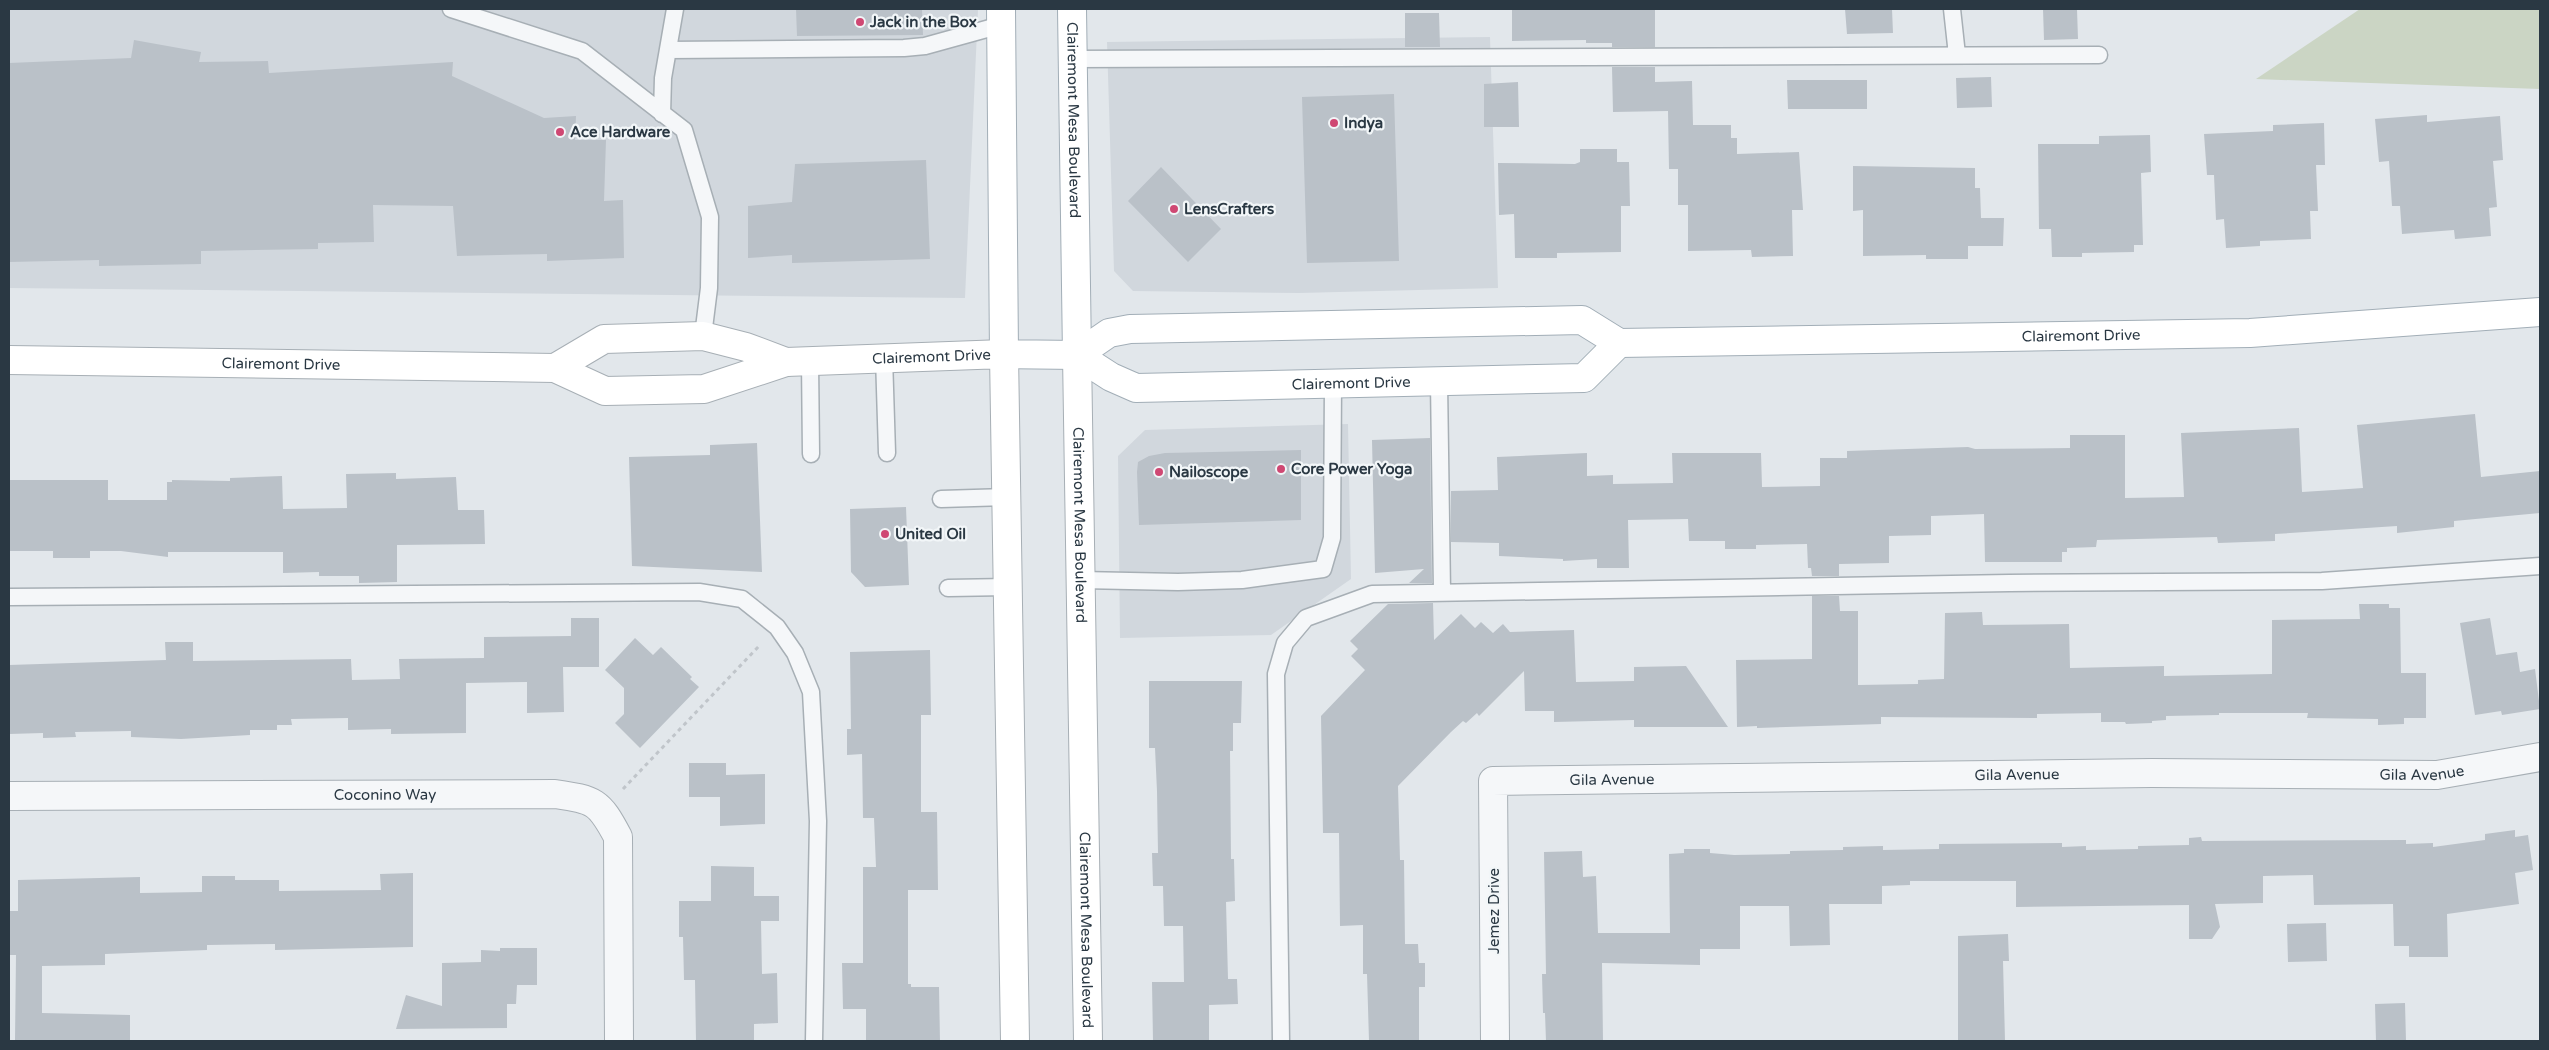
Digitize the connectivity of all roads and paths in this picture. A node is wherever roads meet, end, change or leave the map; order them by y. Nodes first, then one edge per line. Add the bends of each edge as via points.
1 (452, 9) edge
2 (675, 9) edge
3 (1072, 9) edge
4 (1952, 9) edge
5 (1001, 17) edge
6 (668, 50) junction
7 (1957, 55) junction
8 (2099, 55) dead end
9 (1074, 58) junction
10 (662, 114) junction
11 (2540, 312) edge
12 (703, 336) junction
13 (1619, 343) junction
14 (1004, 354) junction
15 (1077, 355) junction
16 (884, 356) junction
17 (9, 360) edge
18 (798, 361) junction
19 (555, 368) junction
20 (1439, 382) junction
21 (1333, 384) junction
22 (887, 453) dead end
23 (812, 454) dead end
24 (1007, 497) junction
25 (941, 499) dead end
26 (2540, 566) edge
27 (1081, 580) junction
28 (1008, 587) junction
29 (948, 588) dead end
30 (1442, 592) junction
31 (9, 598) edge
32 (777, 627) junction
33 (2540, 757) edge
34 (1492, 781) joint
35 (9, 796) edge
36 (604, 810) junction
37 (619, 1041) edge
38 (814, 1041) edge
39 (1014, 1041) edge
40 (1088, 1041) edge
41 (1280, 1041) edge
42 (1494, 1041) edge

1 - 10 lane via 582,52
2 - 6 lane
3 - 9 main road, Clairemont Mesa Boulevard
4 - 7 lane
5 - 6 lane via 926,46
5 - 14 main road
6 - 10 lane
7 - 8 lane
7 - 9 lane
9 - 15 main road, Clairemont Mesa Boulevard
10 - 12 lane via 684,130 710,217 709,288
11 - 13 main road, Clairemont Drive via 2250,333
12 - 18 main road, Clairemont Drive
12 - 19 main road, Clairemont Drive via 604,339
13 - 15 main road via 1582,320 1130,329 1109,333
13 - 20 main road, Clairemont Drive via 1584,378
14 - 15 main road, Clairemont Drive
14 - 16 main road, Clairemont Drive
14 - 24 main road
15 - 21 main road, Clairemont Drive via 1110,377 1136,388
15 - 27 main road, Clairemont Mesa Boulevard
16 - 18 main road, Clairemont Drive
16 - 22 lane
17 - 19 main road, Clairemont Drive
18 - 19 main road, Clairemont Drive via 704,389 605,391
18 - 23 lane
20 - 21 main road, Clairemont Drive
20 - 30 lane
21 - 27 lane via 1332,538 1323,570 1242,580
24 - 25 lane
24 - 28 main road
26 - 30 lane via 2322,581
27 - 40 main road, Clairemont Mesa Boulevard
28 - 29 lane
28 - 39 main road
30 - 41 lane via 1372,594 1306,618 1285,643 1276,674
31 - 32 lane via 699,592 742,599
32 - 36 path
32 - 38 lane via 795,653 811,692 818,821
33 - 34 street, Gila Avenue via 2437,775 2152,773
34 - 42 street, Jemez Drive
35 - 36 street, Coconino Way via 555,794 582,798
36 - 37 street via 618,837

